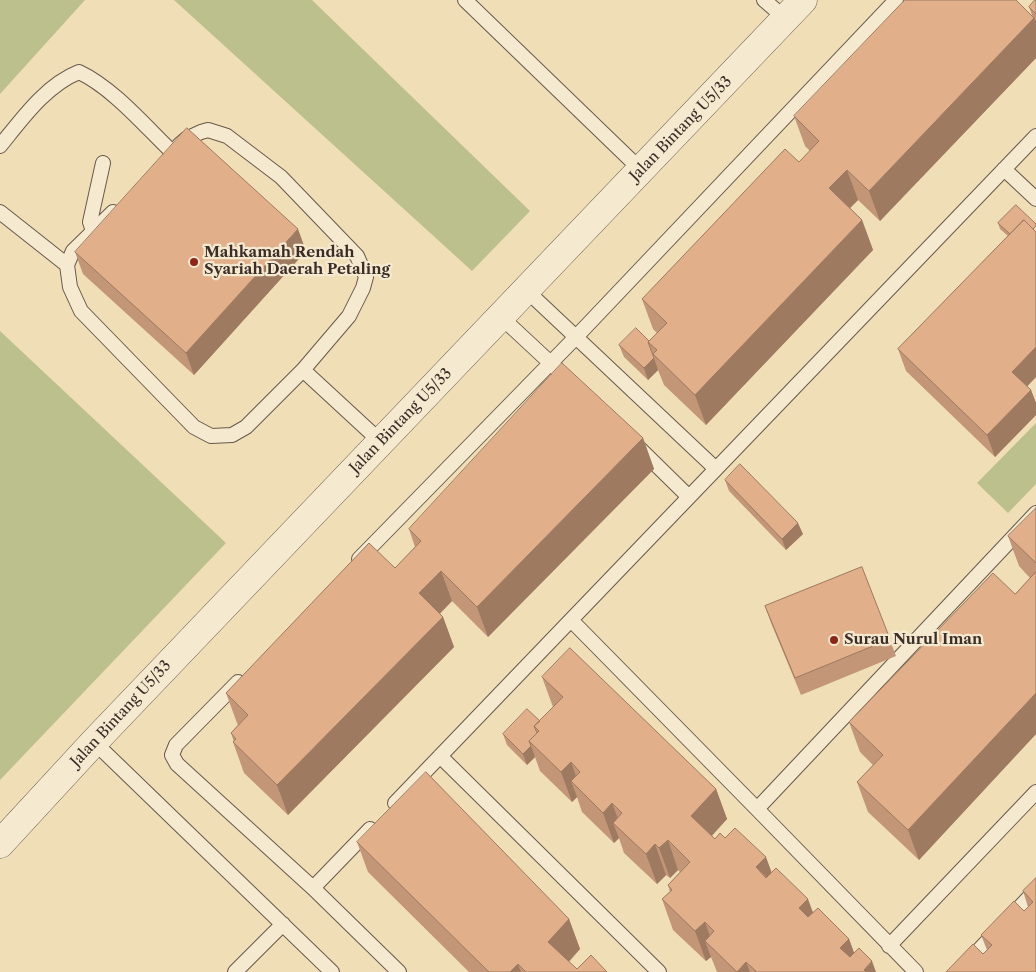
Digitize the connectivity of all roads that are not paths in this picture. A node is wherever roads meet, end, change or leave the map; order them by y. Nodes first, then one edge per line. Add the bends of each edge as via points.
1 (465, 0) edge
2 (764, 0) edge
3 (896, 0) edge
4 (794, 9) edge
5 (1036, 136) edge
6 (0, 146) edge
7 (103, 163) dead end
8 (641, 170) junction
9 (1004, 170) junction
10 (1036, 199) edge
11 (119, 205) edge
12 (0, 212) edge
13 (93, 231) junction
14 (67, 266) junction
15 (526, 290) junction
16 (501, 317) junction
17 (576, 338) junction
18 (551, 363) junction
19 (303, 370) junction
20 (565, 377) edge
21 (627, 437) edge
22 (381, 442) junction
23 (716, 469) junction
24 (689, 497) junction
25 (1036, 513) edge
26 (350, 568) edge
27 (571, 620) junction
28 (245, 674) edge
29 (94, 742) junction
30 (440, 756) junction
31 (1036, 792) edge
32 (758, 809) junction
33 (0, 844) edge
34 (313, 888) junction
35 (1036, 890) edge
36 (282, 924) junction
37 (889, 946) junction
38 (235, 972) edge
39 (332, 972) edge
40 (399, 972) edge
41 (659, 972) edge
42 (916, 972) edge
43 (958, 972) edge

1 - 8 lane
2 - 4 lane
3 - 17 lane
4 - 8 street, Jalan Bintang U5/33
5 - 9 lane
6 - 19 lane via 53,88 79,72 93,78 131,112 169,156 186,139 200,132 208,130 227,136 281,178 357,256 366,277 349,316
7 - 13 lane via 90,222
8 - 15 street, Jalan Bintang U5/33
9 - 10 lane
9 - 23 lane
11 - 13 lane
12 - 14 lane
13 - 14 lane via 73,251
14 - 19 lane via 70,287 81,311 194,427 211,436 232,435 246,426
15 - 16 street, Jalan Bintang U5/33
15 - 17 lane
16 - 18 lane
16 - 22 street, Jalan Bintang U5/33
17 - 18 lane
17 - 23 lane
18 - 20 lane
18 - 26 lane
19 - 22 lane
21 - 24 lane
22 - 29 street, Jalan Bintang U5/33
23 - 24 lane
24 - 27 lane
25 - 32 lane
27 - 30 lane
27 - 32 lane
28 - 34 lane via 176,745 172,755 177,764
29 - 33 street, Jalan Bintang U5/33
29 - 36 lane
30 - 34 lane
30 - 41 lane
31 - 37 lane
32 - 37 lane
34 - 40 lane
35 - 43 lane
36 - 38 lane
36 - 39 lane
37 - 42 lane

